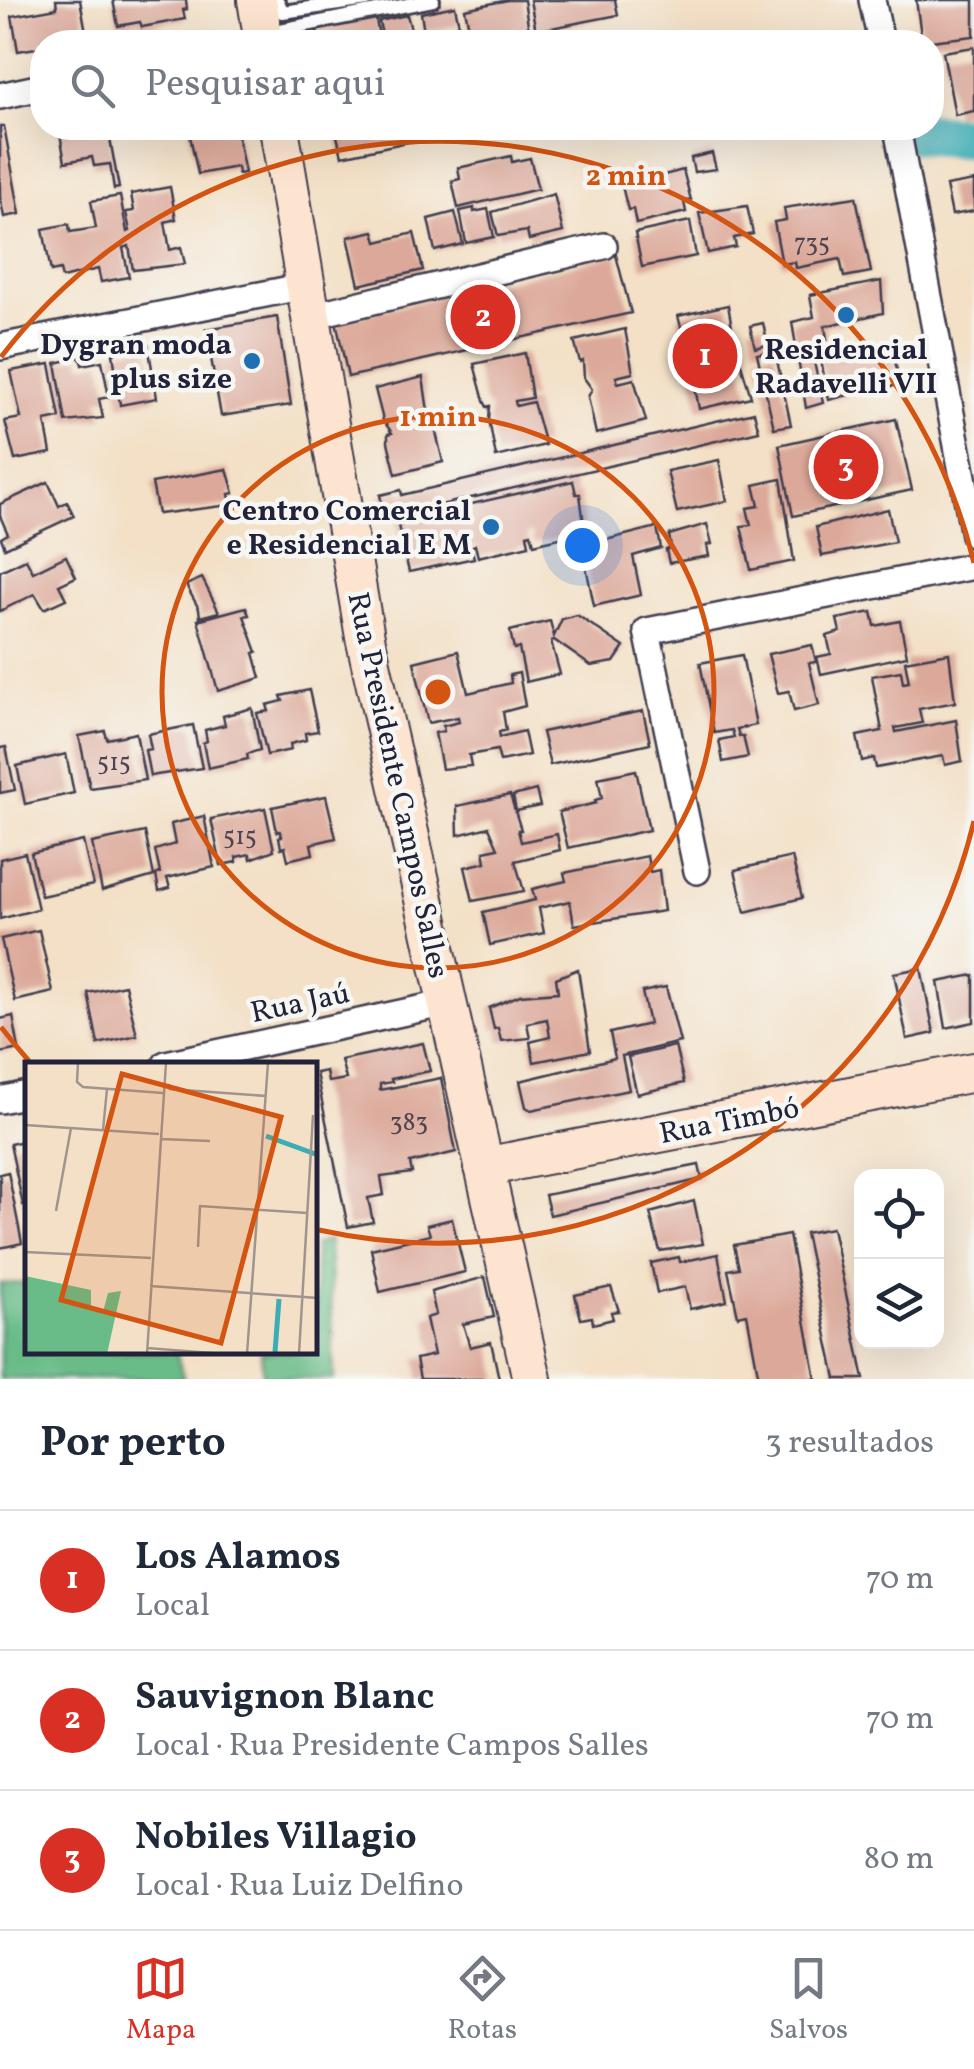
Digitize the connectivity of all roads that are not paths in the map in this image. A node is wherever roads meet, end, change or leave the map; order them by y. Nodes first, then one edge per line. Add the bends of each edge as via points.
1 (367, 0) edge
2 (433, 0) edge
3 (872, 0) edge
4 (265, 19) edge
5 (878, 30) edge
6 (30, 90) edge
7 (0, 96) edge
8 (280, 140) edge
9 (899, 140) edge
10 (604, 246) dead end
11 (308, 301) junction
12 (0, 346) edge
13 (974, 535) edge
14 (974, 566) edge
15 (697, 871) dead end
16 (447, 1003) junction
17 (175, 1062) edge
18 (974, 1072) edge
19 (25, 1095) edge
20 (0, 1100) edge
21 (484, 1167) junction
22 (532, 1379) edge

1 - 4 lane
2 - 4 lane
3 - 5 street
6 - 7 street
8 - 11 main road, Rua Presidente Campos Salles
9 - 13 street
10 - 11 street
11 - 12 street
11 - 16 main road, Rua Presidente Campos Salles via 365,638
14 - 15 street via 646,631
16 - 17 street, Rua Jaú
16 - 21 main road, Rua Presidente Campos Salles
18 - 21 main road, Rua Timbó
19 - 20 street
21 - 22 main road, Rua Presidente Campos Salles

